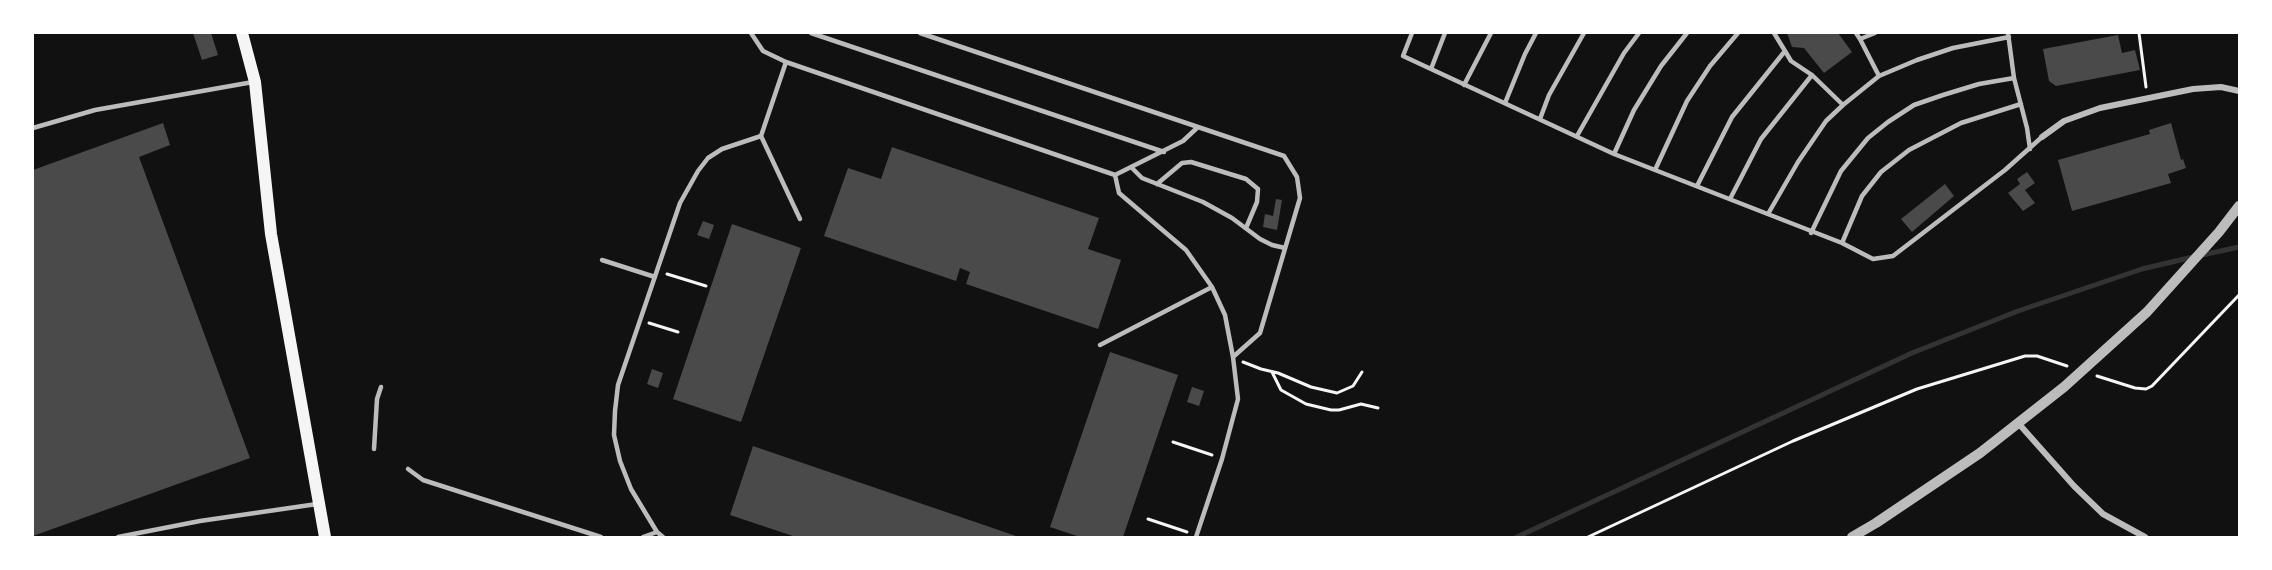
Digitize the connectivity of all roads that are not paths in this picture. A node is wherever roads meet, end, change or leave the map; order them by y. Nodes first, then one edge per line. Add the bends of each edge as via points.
1 (242, 33) edge
2 (751, 33) edge
3 (811, 33) edge
4 (920, 33) edge
5 (1412, 33) edge
6 (1445, 33) edge
7 (1491, 33) edge
8 (1536, 33) edge
9 (1584, 33) edge
10 (1639, 33) edge
11 (1687, 33) edge
12 (1738, 33) edge
13 (1774, 33) edge
14 (1856, 33) edge
15 (1875, 33) edge
16 (2008, 35) edge
17 (1860, 39) junction
18 (1785, 51) junction
19 (786, 62) junction
20 (1431, 69) junction
21 (1812, 75) junction
22 (1879, 76) junction
23 (2014, 78) junction
24 (255, 82) junction
25 (1464, 85) junction
26 (2239, 91) edge
27 (1505, 104) junction
28 (2021, 104) junction
29 (1843, 105) junction
30 (1540, 119) junction
31 (1198, 127) junction
32 (33, 128) edge
33 (761, 136) junction
34 (1577, 136) junction
35 (2042, 137) joint
36 (2030, 149) junction
37 (1164, 152) junction
38 (1614, 154) junction
39 (1131, 167) junction
40 (1655, 170) junction
41 (1115, 175) junction
42 (1157, 184) junction
43 (1697, 186) junction
44 (1730, 199) junction
45 (2239, 206) edge
46 (1768, 214) junction
47 (800, 219) dead end
48 (1246, 228) junction
49 (1811, 232) junction
50 (1842, 243) junction
51 (1285, 248) junction
52 (602, 260) dead end
53 (654, 277) junction
54 (1212, 287) junction
55 (1100, 345) dead end
56 (1233, 357) junction
57 (381, 387) dead end
58 (2019, 424) junction
59 (374, 449) dead end
60 (408, 469) dead end
61 (319, 504) junction
62 (657, 532) junction
63 (1196, 536) edge
64 (118, 537) edge
65 (325, 537) edge
66 (601, 537) edge
67 (643, 537) edge
68 (663, 537) edge
69 (1852, 537) edge
70 (2145, 537) edge

1 - 24 main road
2 - 19 lane via 763,51
3 - 37 lane
4 - 31 lane
5 - 20 lane via 1403,56
6 - 20 lane
7 - 25 lane
8 - 27 lane
9 - 30 lane
10 - 34 lane
11 - 38 lane via 1661,66
12 - 40 lane via 1710,66 1688,101
13 - 18 lane
14 - 17 lane
15 - 17 lane
16 - 22 lane via 1953,48
16 - 23 lane
17 - 22 lane
18 - 21 lane via 1791,61
18 - 43 lane via 1732,117
19 - 33 lane
19 - 41 lane
20 - 25 lane
21 - 29 lane
21 - 44 lane via 1761,139
22 - 29 lane
23 - 28 lane
23 - 49 lane via 1979,84 1914,105 1888,122 1868,138 1841,171
24 - 32 lane via 95,110
24 - 61 main road via 271,234
25 - 27 lane
26 - 35 street via 2221,87 2193,89 2146,98 2083,113 2053,127
27 - 30 lane
28 - 36 lane
28 - 50 lane via 1961,123 1908,150 1881,172 1862,196
29 - 46 lane via 1826,121
30 - 34 lane
31 - 37 lane
31 - 51 lane via 1284,156 1297,177 1300,198
33 - 47 lane
33 - 53 lane via 722,149 698,171 680,203
34 - 38 lane
35 - 36 lane
36 - 50 lane via 1893,256 1873,259
37 - 39 lane
38 - 40 lane
39 - 41 lane
39 - 42 lane via 1142,178
40 - 43 lane
41 - 54 lane via 1119,193 1186,250
42 - 48 lane via 1203,202
42 - 48 lane via 1182,163 1191,162 1246,178 1258,189
43 - 44 lane
44 - 46 lane
45 - 58 street via 2128,332
46 - 49 lane
48 - 51 lane via 1272,245
49 - 50 lane
51 - 56 lane via 1260,333
52 - 53 lane
53 - 62 lane via 618,385 614,435 631,489
54 - 55 lane
54 - 56 lane via 1225,315
56 - 63 lane via 1238,399
57 - 59 lane
58 - 69 street
58 - 70 street via 2103,514
60 - 66 lane via 423,480
61 - 64 lane
61 - 65 main road
62 - 67 lane
62 - 68 lane

